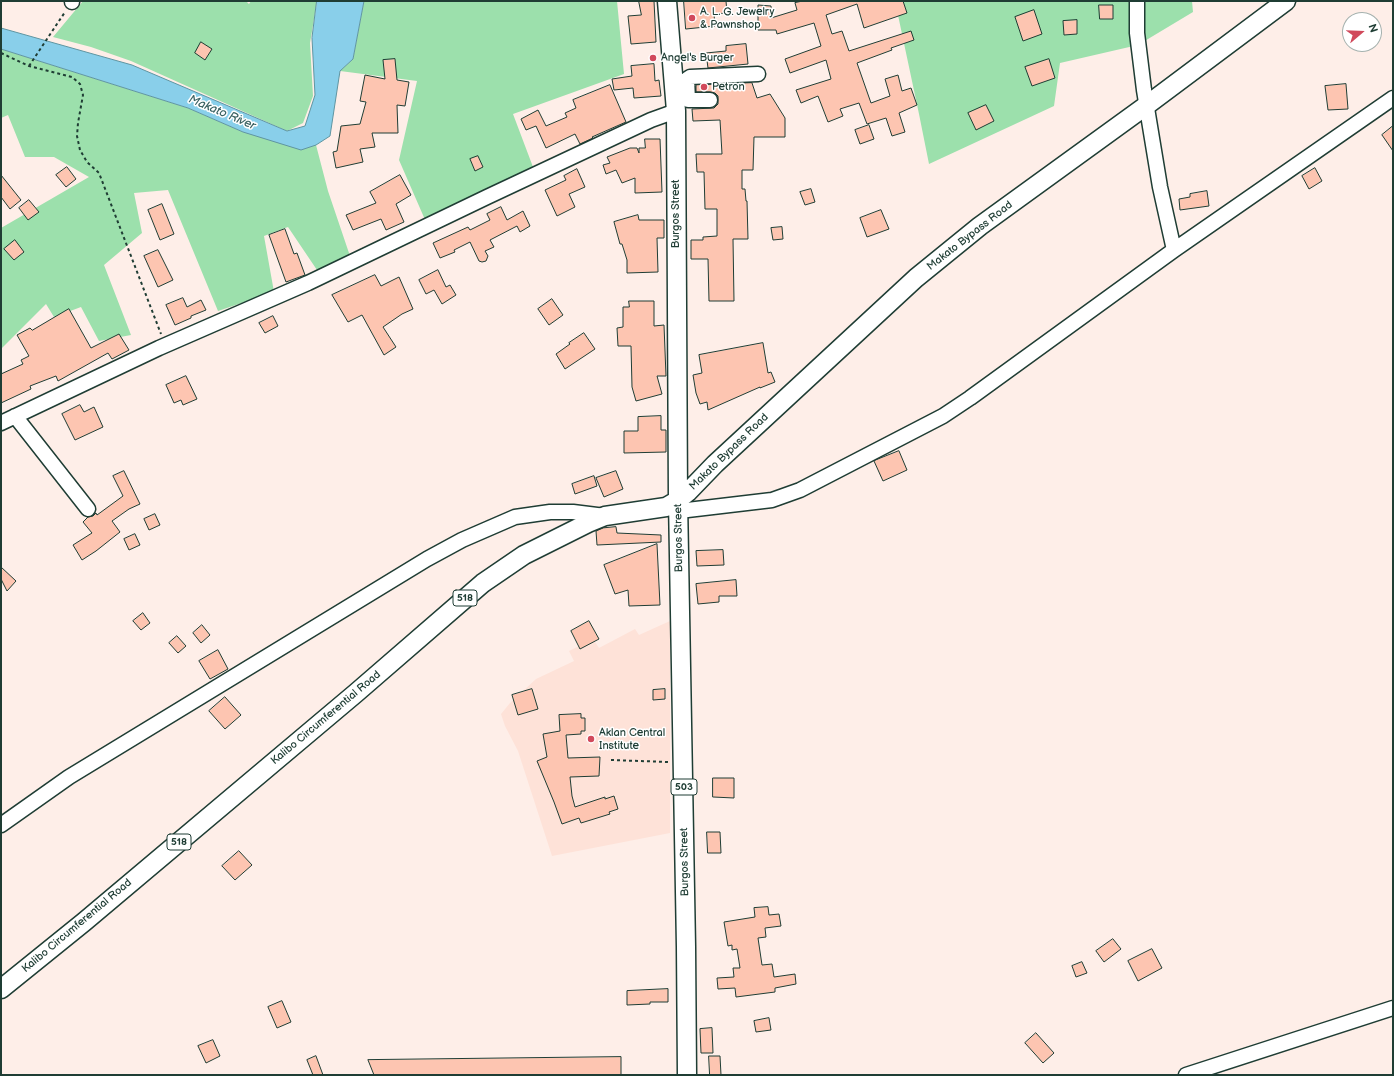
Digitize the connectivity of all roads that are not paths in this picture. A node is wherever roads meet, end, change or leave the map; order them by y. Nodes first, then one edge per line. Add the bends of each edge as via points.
1 (667, 1) edge
2 (1137, 1) edge
3 (1286, 1) edge
4 (758, 74) dead end
5 (681, 92) junction
6 (1393, 98) edge
7 (710, 100) dead end
8 (1147, 105) junction
9 (676, 111) junction
10 (1174, 250) junction
11 (15, 416) junction
12 (1, 423) edge
13 (678, 506) junction
14 (88, 509) dead end
15 (605, 516) junction
16 (1, 825) edge
17 (1, 989) edge
18 (1393, 1008) edge
19 (687, 1075) edge
20 (1186, 1075) edge

1 - 5 main road, Burgos Street / 503
2 - 8 street via 1137,33
3 - 8 main road, Makato Bypass Road
4 - 5 street via 690,77
5 - 7 street via 689,101
5 - 9 main road, Burgos Street / 503
6 - 10 street
8 - 10 street via 1160,187
8 - 13 main road, Makato Bypass Road via 980,226 916,278 720,459
9 - 11 street via 650,120 308,283 159,348
9 - 13 main road, Burgos Street / 503
10 - 13 street via 943,416 800,490 772,500
11 - 12 street
11 - 14 street
13 - 15 main road, Kalibo Circumferential Road / 518
13 - 19 main road, Burgos Street / 503
15 - 16 street via 550,512 515,517 462,540 69,777
15 - 17 main road, Kalibo Circumferential Road / 518 via 524,555 483,583 356,693
18 - 20 street

